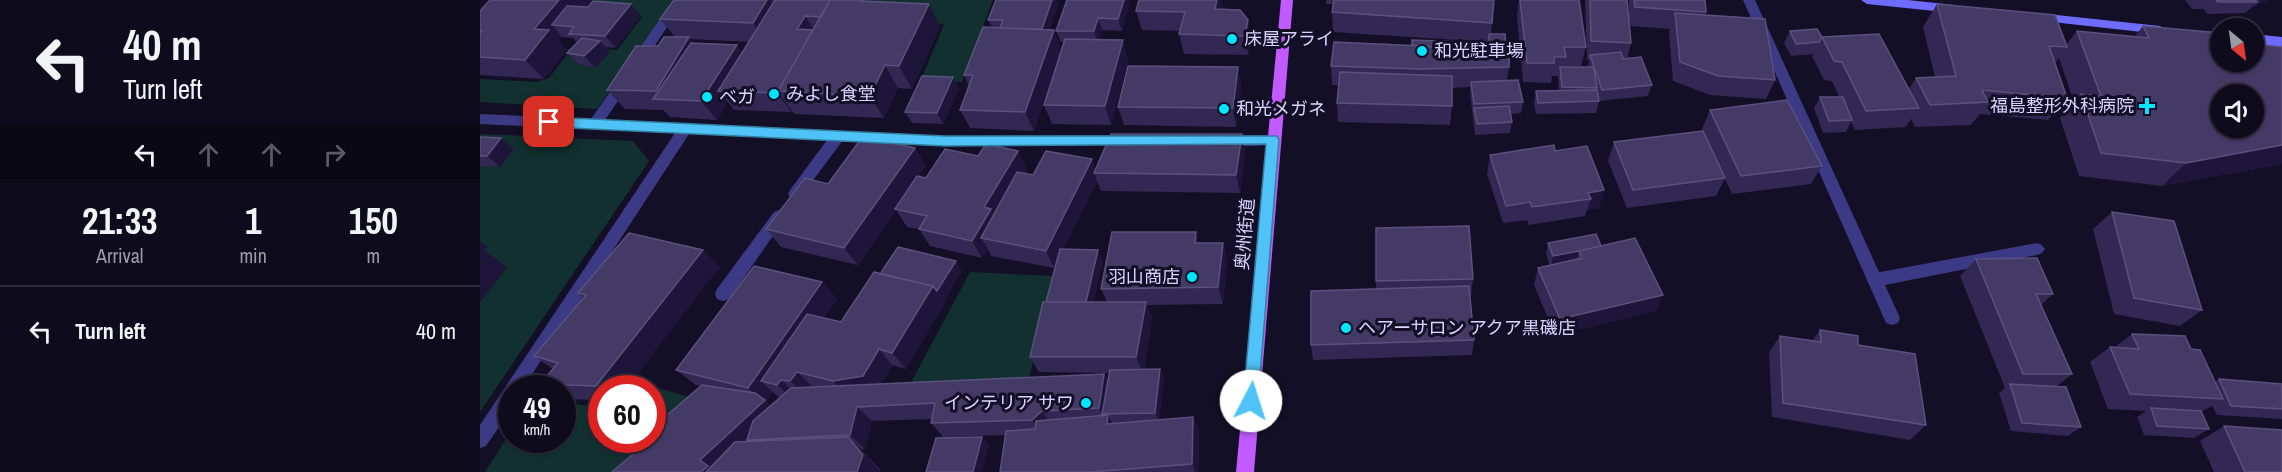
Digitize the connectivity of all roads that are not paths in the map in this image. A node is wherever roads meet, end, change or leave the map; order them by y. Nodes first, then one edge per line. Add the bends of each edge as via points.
1 (680, 0) edge
2 (1287, 0) edge
3 (1749, 0) edge
4 (1867, 0) edge
5 (1970, 10) edge
6 (2029, 16) edge
7 (2172, 31) edge
8 (2264, 40) edge
9 (2282, 42) edge
10 (480, 119) edge
11 (595, 124) junction
12 (685, 129) junction
13 (838, 135) junction
14 (1144, 140) edge
15 (1214, 140) edge
16 (1273, 140) junction
17 (2037, 249) dead end
18 (1875, 280) junction
19 (723, 294) dead end
20 (1892, 318) dead end
21 (523, 375) edge
22 (498, 414) edge
23 (480, 440) edge
24 (1245, 472) edge

1 - 11 street
2 - 16 main road, 奥州街道
3 - 18 street
4 - 5 street
6 - 7 street
8 - 9 street
10 - 11 street
11 - 12 street
12 - 13 street
12 - 21 street
13 - 14 street via 945,141
13 - 19 street
15 - 16 street
16 - 24 main road, 奥州街道
17 - 18 street
18 - 20 street
22 - 23 street

